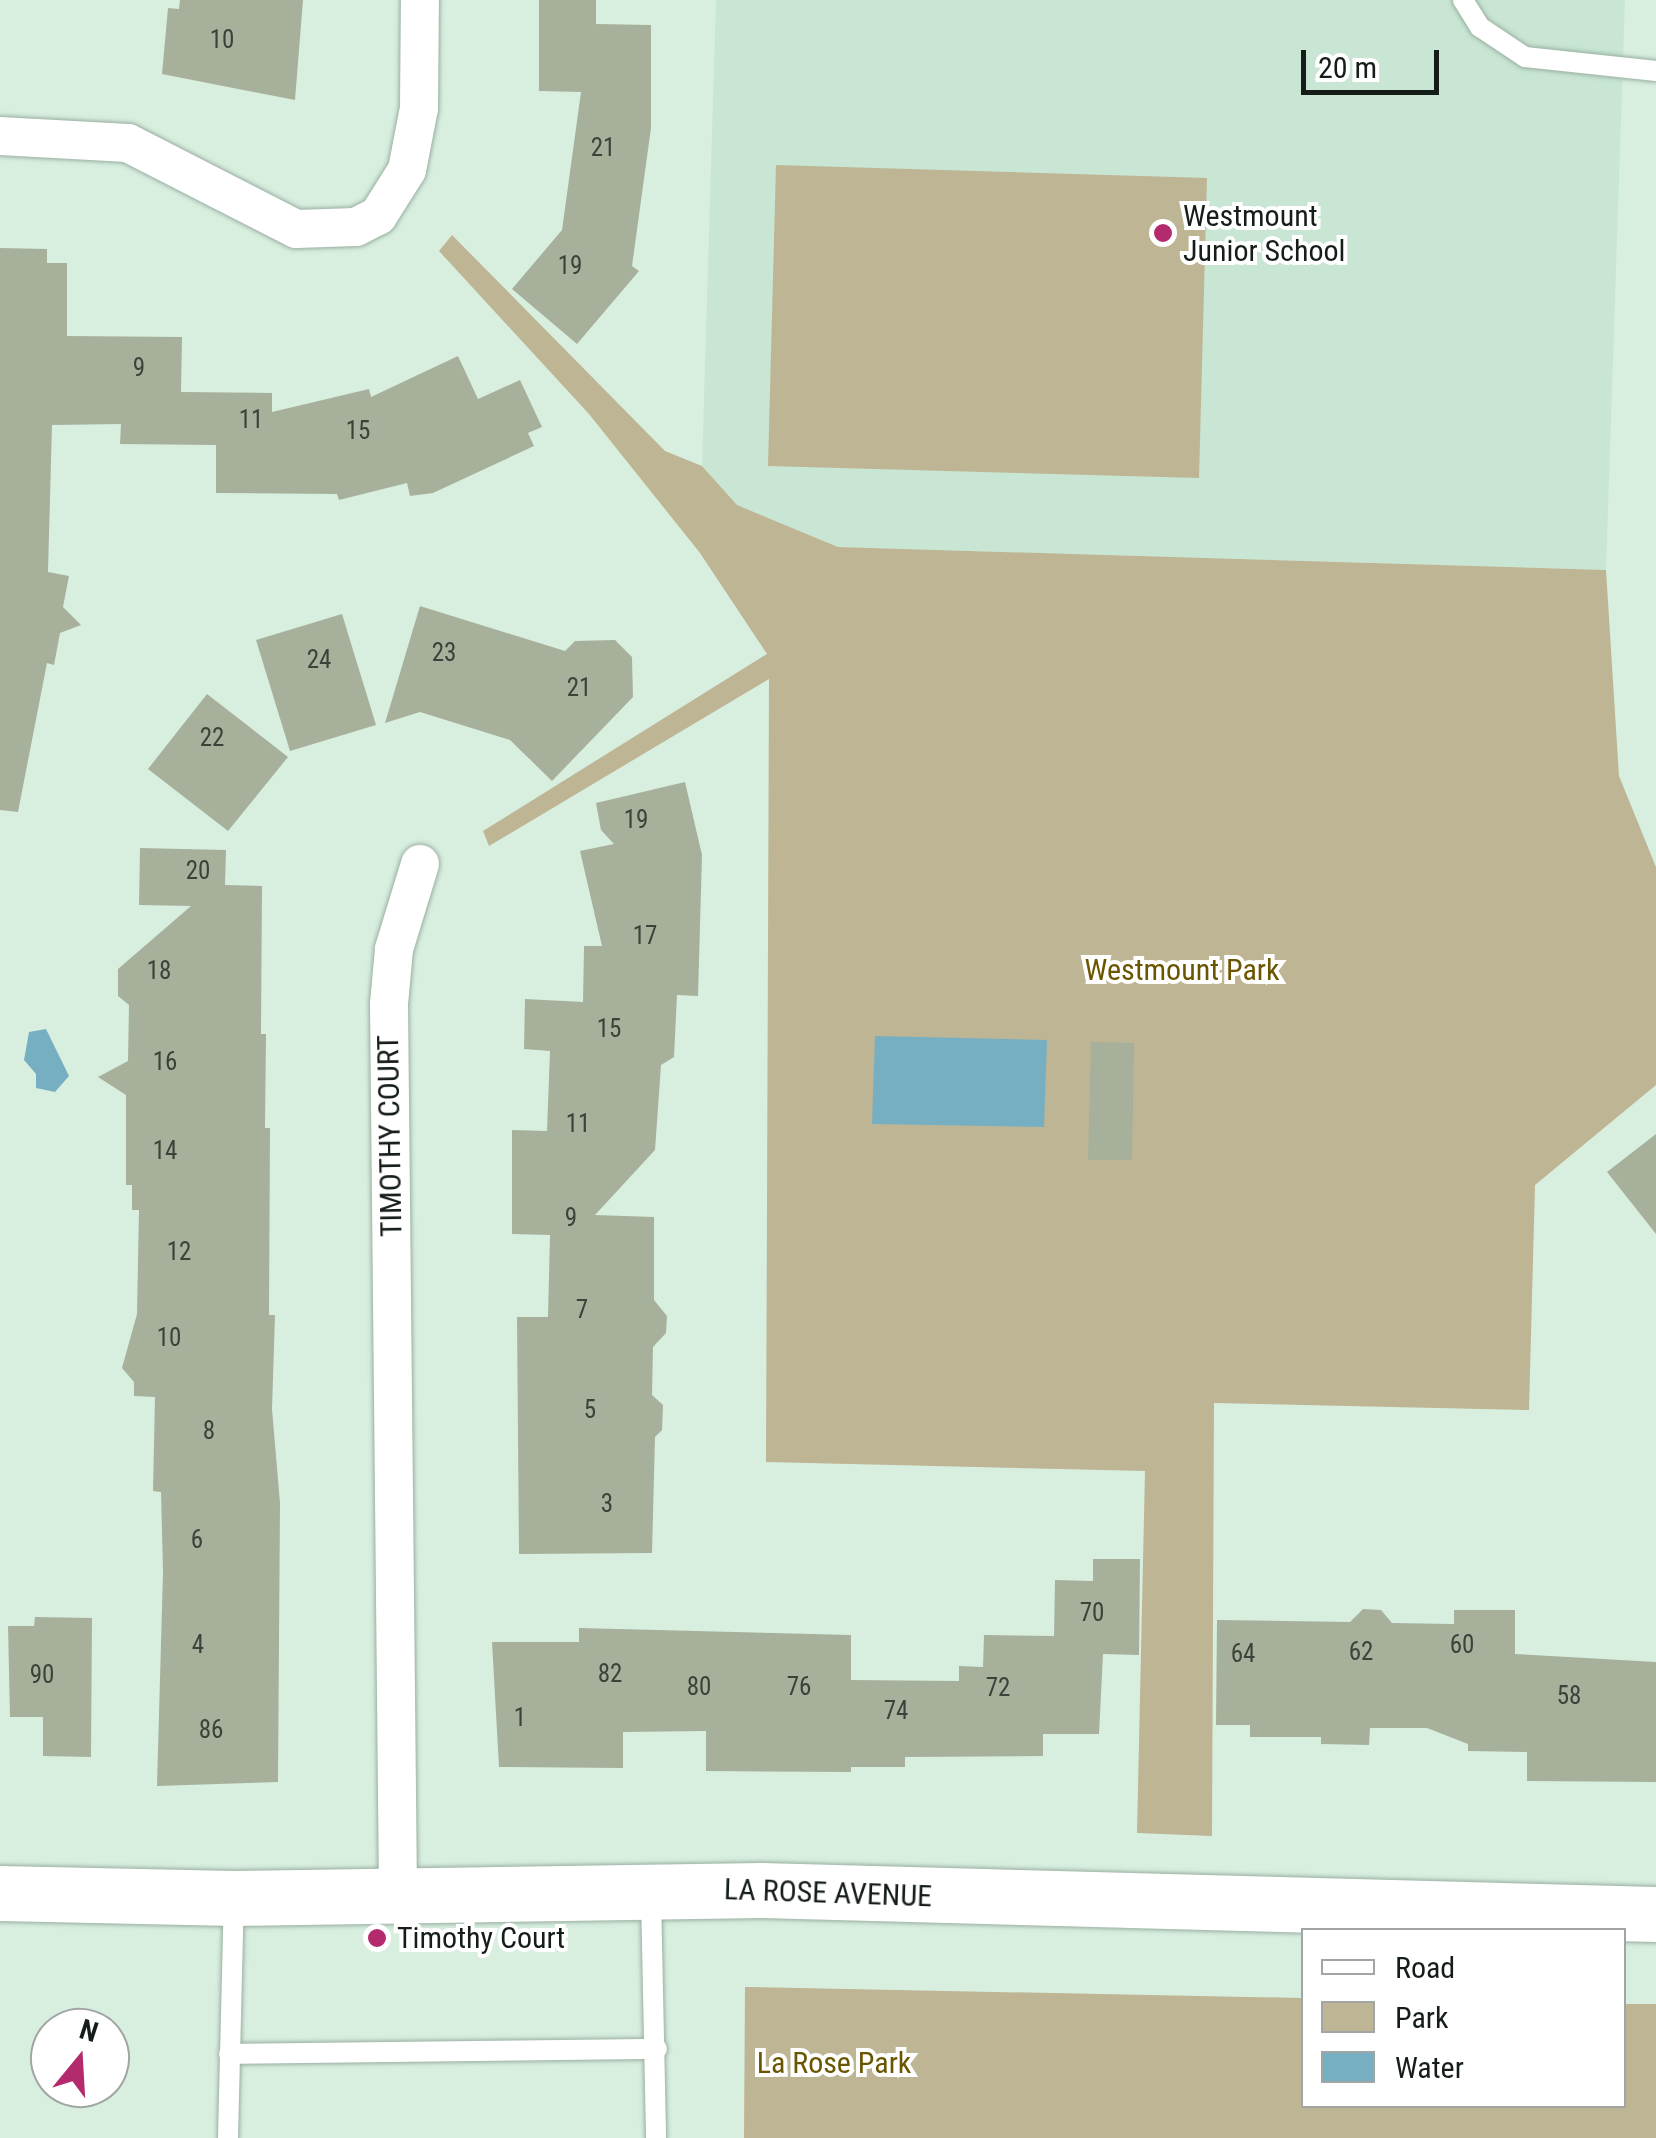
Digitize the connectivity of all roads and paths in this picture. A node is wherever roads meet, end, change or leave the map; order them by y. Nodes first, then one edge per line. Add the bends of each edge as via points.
1 (420, 0) edge
2 (1463, 0) edge
3 (1656, 72) edge
4 (0, 136) edge
5 (420, 864) dead end
6 (650, 1888) junction
7 (398, 1892) junction
8 (0, 1893) edge
9 (234, 1898) junction
10 (1656, 1914) edge
11 (657, 2049) junction
12 (229, 2054) junction
13 (228, 2138) edge
14 (656, 2138) edge

1 - 4 street via 419,108 407,170 378,216 356,227 296,229 128,143
2 - 3 lane via 1500,46 1525,57
5 - 7 street, TIMOTHY COURT via 394,949 389,1004
6 - 7 street, LA ROSE AVENUE
6 - 10 street, LA ROSE AVENUE
6 - 11 lane
7 - 9 street, LA ROSE AVENUE
8 - 9 street, LA ROSE AVENUE
9 - 12 lane
11 - 12 lane
11 - 14 lane
12 - 13 lane

